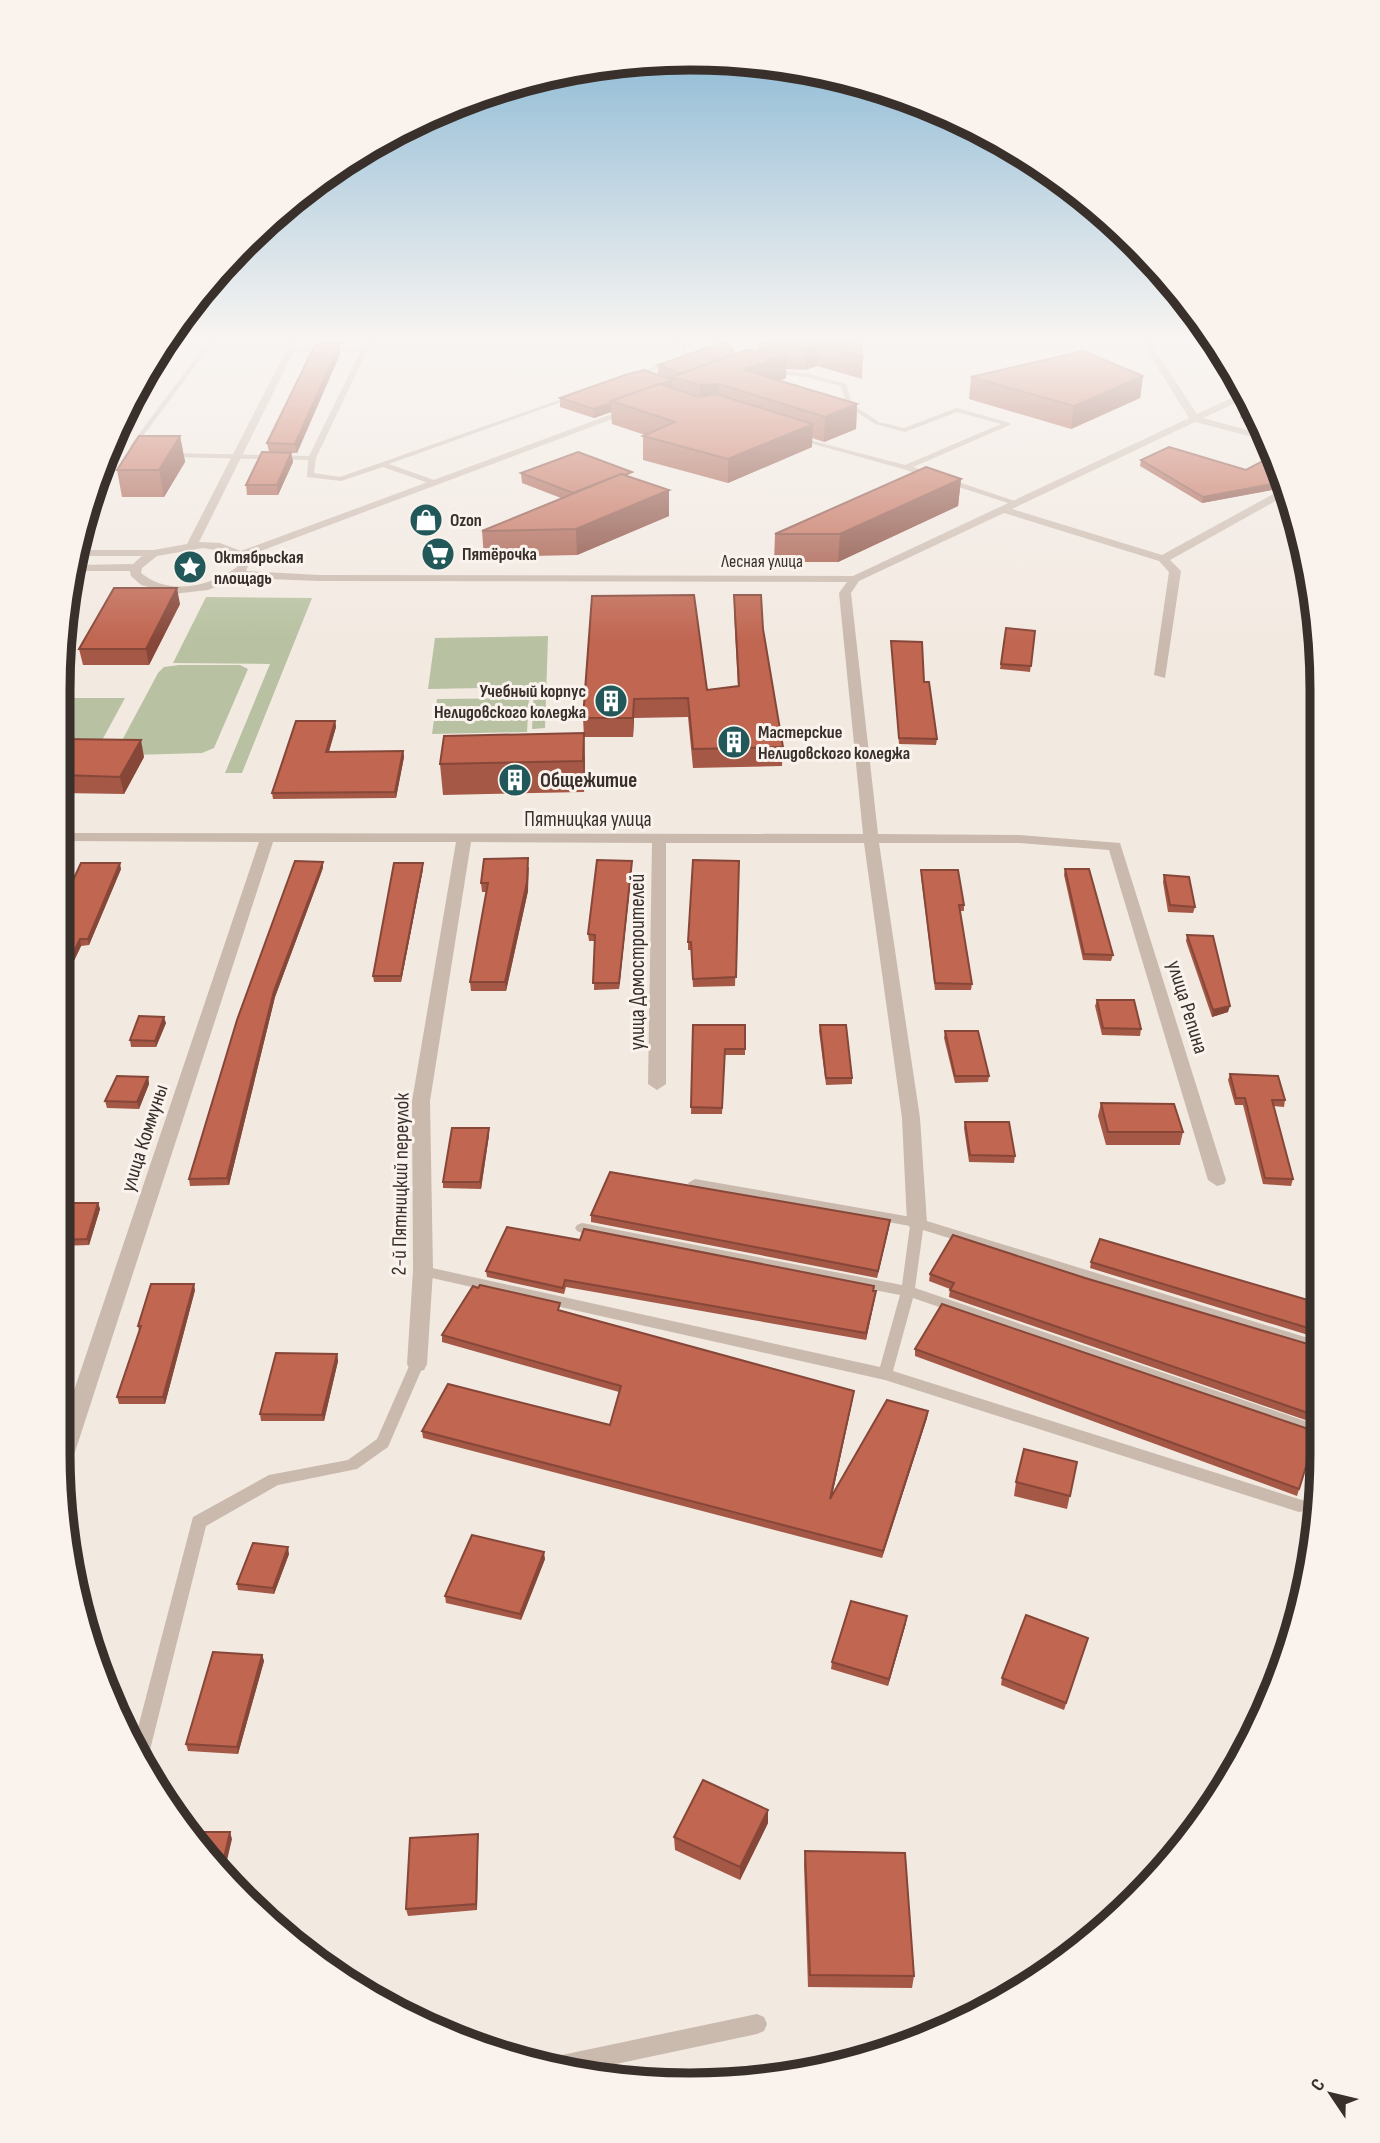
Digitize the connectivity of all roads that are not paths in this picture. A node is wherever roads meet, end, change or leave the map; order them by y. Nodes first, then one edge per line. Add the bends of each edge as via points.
1 (137, 441) edge
2 (247, 441) edge
3 (320, 441) edge
4 (448, 441) edge
5 (548, 441) edge
6 (807, 441) edge
7 (970, 441) edge
8 (1148, 441) edge
9 (139, 455) edge
10 (164, 455) edge
11 (240, 455) junction
12 (312, 458) junction
13 (382, 464) junction
14 (906, 467) junction
15 (434, 483) junction
16 (1278, 495) edge
17 (1017, 503) junction
18 (1004, 510) junction
19 (192, 545) junction
20 (86, 553) edge
21 (154, 554) junction
22 (240, 555) junction
23 (1163, 558) junction
24 (136, 567) junction
25 (82, 568) edge
26 (236, 574) junction
27 (855, 579) junction
28 (1160, 676) dead end
29 (70, 839) edge
30 (267, 839) junction
31 (464, 840) junction
32 (659, 840) junction
33 (872, 841) junction
34 (1115, 846) joint
35 (657, 1084) dead end
36 (1217, 1180) dead end
37 (695, 1183) dead end
38 (918, 1223) junction
39 (582, 1228) edge
40 (423, 1271) junction
41 (908, 1291) junction
42 (1310, 1345) edge
43 (417, 1364) joint
44 (885, 1374) junction
45 (1310, 1429) edge
46 (70, 1434) edge
47 (1299, 1506) dead end
48 (143, 1743) edge
49 (757, 2024) dead end
50 (575, 2062) edge

1 - 9 lane via 127,455
2 - 11 street
3 - 12 lane
4 - 13 lane
5 - 15 street
6 - 14 lane
7 - 14 lane
8 - 17 street, Лесная улица
10 - 11 lane
11 - 12 lane
11 - 19 street
12 - 13 lane via 310,475 341,479
13 - 15 lane
14 - 17 lane
15 - 22 street
16 - 23 street
17 - 18 street, Лесная улица
18 - 23 street
18 - 27 street, Лесная улица
19 - 21 street
19 - 22 street via 219,546
20 - 21 street
21 - 24 street
22 - 26 street via 244,561
23 - 28 street via 1175,571
24 - 25 street
24 - 26 street via 140,581 167,589 204,587
26 - 27 street, Лесная улица
27 - 33 street via 845,593
29 - 30 street, Пятницкая улица
30 - 31 street, Пятницкая улица
30 - 46 street, улица Коммуны
31 - 32 street, Пятницкая улица
31 - 40 street, 2-й Пятницкий переулок via 421,1101
32 - 33 street, Пятницкая улица
32 - 35 street, улица Домостроителей
33 - 34 street, Пятницкая улица via 1019,839
33 - 38 street via 911,1118
34 - 36 street, улица Репина
37 - 38 lane
38 - 41 lane
38 - 42 lane
39 - 41 lane
40 - 43 street, 2-й Пятницкий переулок
40 - 44 lane
41 - 44 lane
41 - 45 lane
43 - 48 lane via 383,1443 352,1465 275,1479 199,1522
44 - 47 lane
49 - 50 lane

